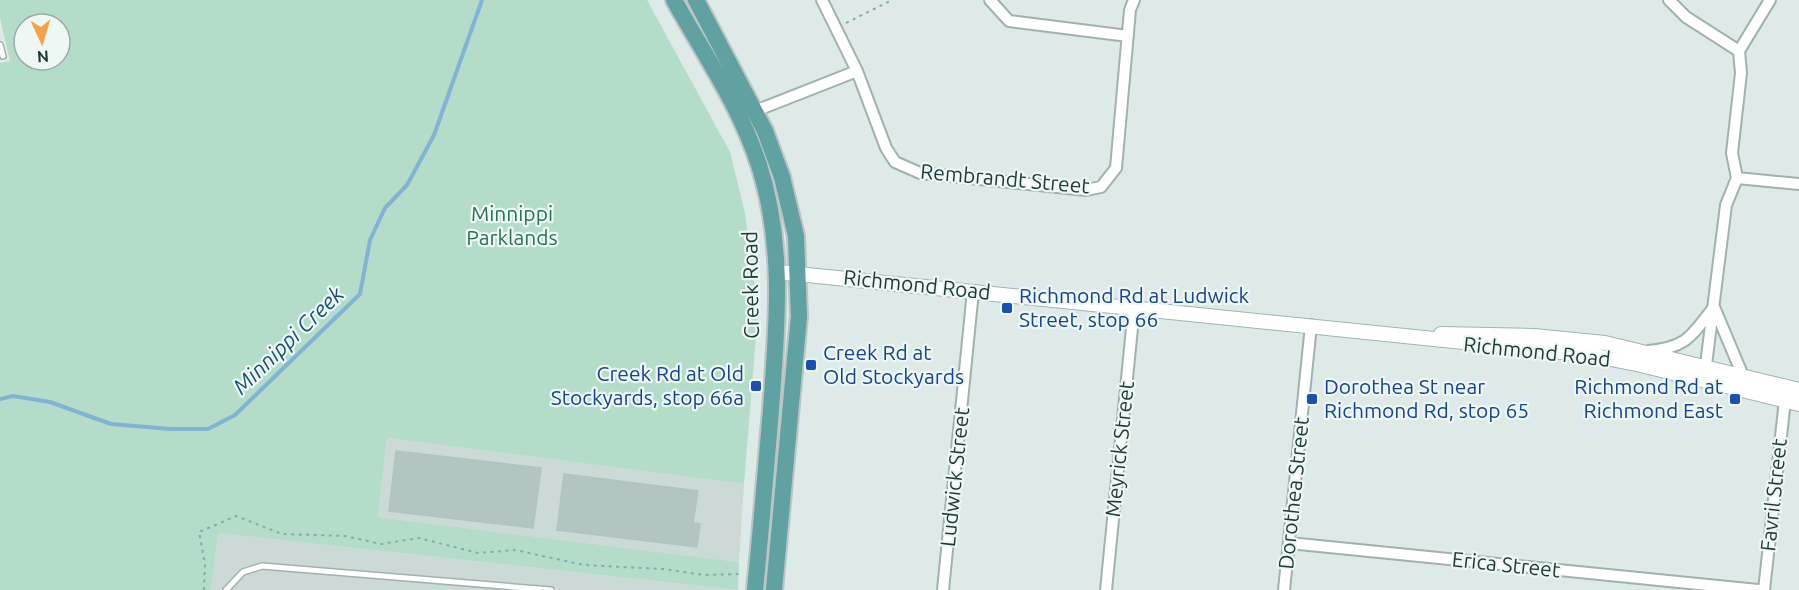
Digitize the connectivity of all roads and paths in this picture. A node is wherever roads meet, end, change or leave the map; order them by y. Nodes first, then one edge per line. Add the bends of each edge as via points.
1 (674, 0) edge
2 (696, 0) edge
3 (822, 0) edge
4 (892, 0) edge
5 (990, 0) edge
6 (1134, 0) edge
7 (1669, 0) edge
8 (1770, 0) edge
9 (836, 28) junction
10 (1128, 36) junction
11 (0, 45) edge
12 (1739, 51) junction
13 (3, 56) dead end
14 (857, 71) junction
15 (755, 111) junction
16 (1737, 178) junction
17 (1799, 184) edge
18 (778, 272) junction
19 (800, 273) junction
20 (973, 291) junction
21 (1714, 306) junction
22 (1134, 308) junction
23 (1311, 325) junction
24 (1414, 336) junction
25 (1644, 358) junction
26 (1706, 366) junction
27 (1743, 376) junction
28 (1704, 380) junction
29 (1799, 390) edge
30 (1785, 400) junction
31 (1799, 404) edge
32 (1289, 543) junction
33 (741, 574) dead end
34 (204, 590) edge
35 (226, 590) edge
36 (551, 590) edge
37 (755, 590) edge
38 (774, 590) edge
39 (943, 590) edge
40 (1106, 590) edge
41 (1284, 590) edge
42 (1758, 590) edge
43 (1764, 590) edge

1 - 18 main road, Creek Road via 750,141 771,214
2 - 15 main road
3 - 9 street, Rembrandt Street
4 - 9 path
5 - 10 street via 1009,21
6 - 10 street, Rembrandt Street
7 - 12 street via 1686,17
8 - 12 street
9 - 14 street, Rembrandt Street
10 - 14 street, Rembrandt Street via 1116,168 1101,187 1086,190 906,169 895,162 886,148
11 - 13 lane
12 - 16 street via 1741,73 1732,153
14 - 15 street
15 - 19 main road via 788,198
16 - 17 street
16 - 21 street via 1726,206
18 - 19 main road, Richmond Road
18 - 37 main road, Creek Road
19 - 20 main road, Richmond Road
19 - 38 main road via 798,336
20 - 22 main road, Richmond Road
20 - 39 street, Ludwick Street
21 - 25 street via 1683,344
21 - 26 street
21 - 27 street
22 - 23 main road, Richmond Road
22 - 40 street, Meyrick Street
23 - 24 main road, Richmond Road
23 - 32 street, Dorothea Street
24 - 25 main road, Richmond Road via 1453,343
24 - 25 main road, Richmond Road via 1448,333 1565,339 1567,346
25 - 26 main road, Richmond Road
25 - 28 main road, Richmond Road
26 - 27 main road, Richmond Road
26 - 28 street
27 - 29 main road, Richmond Road
28 - 30 main road, Richmond Road
30 - 31 main road, Richmond Road
30 - 43 street, Favril Street
32 - 41 street, Dorothea Street
32 - 42 street, Erica Street
33 - 34 path via 704,575 584,565 515,550 478,553 418,538 381,544 345,536 282,534 236,516 199,532 205,564
35 - 36 lane via 243,572 262,566

